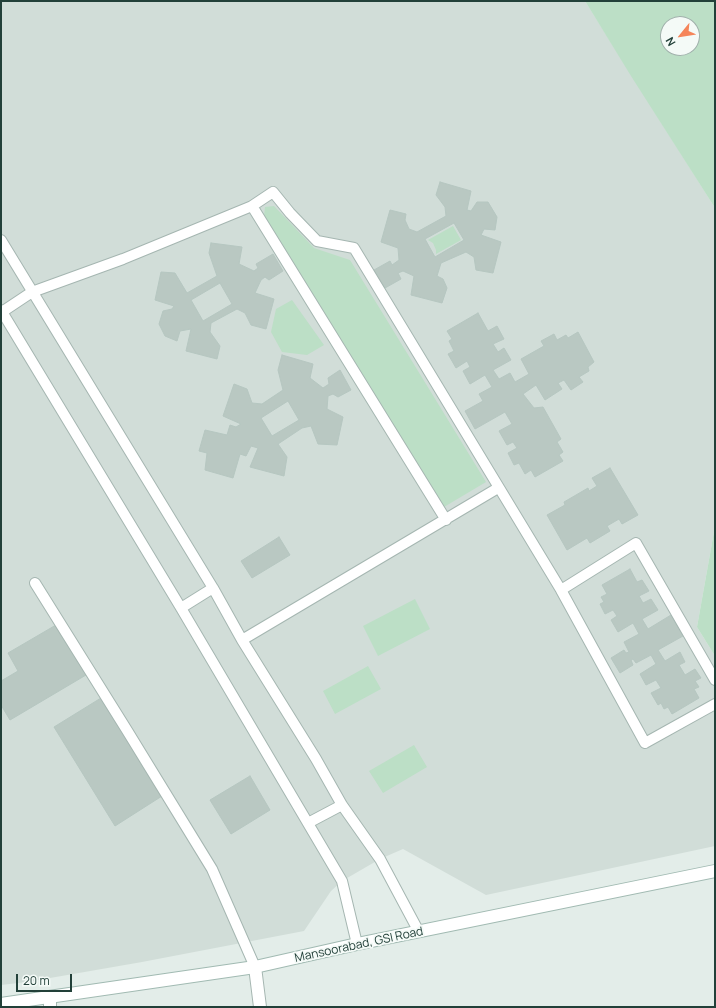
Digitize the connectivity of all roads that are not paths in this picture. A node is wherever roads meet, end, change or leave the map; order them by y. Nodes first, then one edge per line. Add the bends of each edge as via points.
1 (252, 206) junction
2 (1, 240) edge
3 (32, 292) junction
4 (1, 311) edge
5 (498, 488) junction
6 (446, 520) junction
7 (35, 583) dead end
8 (213, 588) junction
9 (561, 590) junction
10 (181, 608) junction
11 (242, 640) junction
12 (715, 680) edge
13 (715, 704) edge
14 (342, 805) junction
15 (308, 823) junction
16 (715, 871) edge
17 (419, 932) junction
18 (357, 944) junction
19 (256, 967) junction
20 (50, 1002) edge
21 (1, 1004) edge
22 (260, 1007) edge

1 - 3 lane via 123,259
1 - 5 lane via 273,192 317,241 354,248
1 - 6 lane
2 - 3 lane
3 - 4 lane
3 - 8 lane
4 - 10 lane
5 - 6 lane
5 - 9 lane
6 - 11 lane
7 - 19 lane via 212,869
8 - 10 lane
8 - 11 lane
9 - 12 lane via 636,543
9 - 13 lane via 644,743
10 - 15 lane
11 - 14 lane
14 - 15 lane
14 - 17 lane via 380,859
15 - 18 lane via 342,881
16 - 17 street, Mansoorabad, GSI Road
17 - 18 street, Mansoorabad, GSI Road
18 - 19 street, Mansoorabad, GSI Road
19 - 20 street, Mansoorabad, GSI Road
19 - 22 street
20 - 21 street, Mansoorabad, GSI Road

